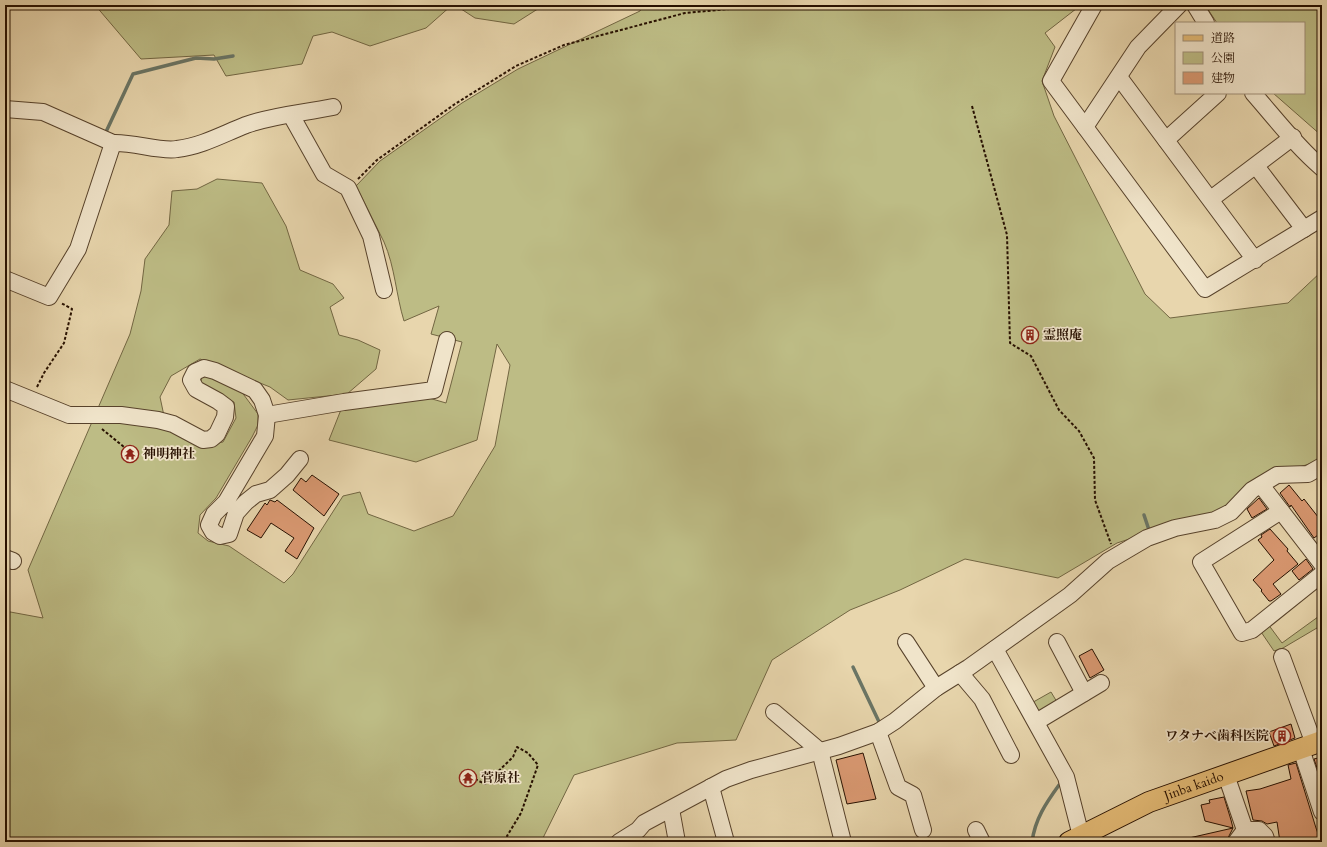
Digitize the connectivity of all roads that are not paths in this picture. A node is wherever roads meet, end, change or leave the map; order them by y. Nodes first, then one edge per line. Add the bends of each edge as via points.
1 (1094, 5) edge
2 (1179, 5) edge
3 (1195, 5) edge
4 (1205, 22) edge
5 (1119, 77) junction
6 (1217, 94) edge
7 (1254, 94) edge
8 (333, 107) dead end
9 (5, 109) edge
10 (291, 115) junction
11 (1085, 127) junction
12 (1293, 137) junction
13 (1166, 140) junction
14 (113, 143) junction
15 (1256, 166) junction
16 (1322, 168) edge
17 (1211, 199) junction
18 (1322, 218) edge
19 (1304, 229) junction
20 (1255, 260) junction
21 (5, 279) edge
22 (384, 290) dead end
23 (447, 340) dead end
24 (5, 389) edge
25 (267, 415) junction
26 (300, 459) dead end
27 (1322, 466) edge
28 (1261, 485) junction
29 (1281, 510) junction
30 (1322, 564) edge
31 (1322, 574) edge
32 (906, 642) dead end
33 (1057, 642) dead end
34 (995, 649) junction
35 (1282, 657) dead end
36 (960, 673) junction
37 (1101, 683) dead end
38 (936, 688) junction
39 (1084, 693) junction
40 (774, 712) dead end
41 (1036, 722) junction
42 (878, 732) junction
43 (1312, 744) edge
44 (1002, 748) dead end
45 (820, 751) junction
46 (1226, 775) junction
47 (711, 787) junction
48 (671, 809) junction
49 (1322, 812) edge
50 (923, 830) dead end
51 (638, 836) edge
52 (1240, 836) edge
53 (1075, 839) edge
54 (619, 842) edge
55 (677, 842) edge
56 (726, 842) edge
57 (843, 842) edge
58 (1267, 842) edge

1 - 11 street via 1051,81
2 - 5 street via 1138,47
3 - 4 street
5 - 11 street
5 - 13 street
6 - 13 street
7 - 12 street
8 - 10 street
9 - 14 street via 43,112
10 - 14 street via 275,116 196,146 175,150 125,142
10 - 22 street via 324,174 348,188 371,236
11 - 20 street via 1205,289
12 - 15 street
12 - 16 street via 1304,153
13 - 17 street
14 - 21 street via 78,249 49,297
15 - 17 street
15 - 19 street
17 - 20 street
18 - 19 street
19 - 20 street
23 - 25 street via 434,390
24 - 25 street via 69,415 121,415 158,420 173,424 203,440 211,439 217,434 226,418 226,407 196,390 191,380 195,372 204,368 215,370 255,390
25 - 26 street via 265,436 226,502 214,514 209,525 213,532 220,536 229,534 236,513 246,502 256,494 270,490 287,476
27 - 28 street via 1308,474 1277,475
28 - 29 street
28 - 34 street via 1252,490 1231,512 1215,520 1147,538 1116,556 1070,595
29 - 30 street
29 - 31 street via 1201,562 1242,633 1252,630
32 - 38 street
33 - 39 street
34 - 36 street
34 - 41 street
35 - 43 street via 1286,688
36 - 38 street
36 - 44 street via 982,699
37 - 39 street
38 - 42 street
39 - 41 street
40 - 45 street
41 - 53 street via 1066,777
42 - 45 street
42 - 50 street via 898,786 920,800
43 - 46 main road, Jinba kaido
43 - 49 street
45 - 47 street via 751,770
45 - 57 street
46 - 52 street
46 - 53 main road, Jinba kaido via 1149,802
47 - 48 street
47 - 56 street
48 - 51 street via 644,823
48 - 55 street
51 - 54 street
52 - 58 street via 1259,830

